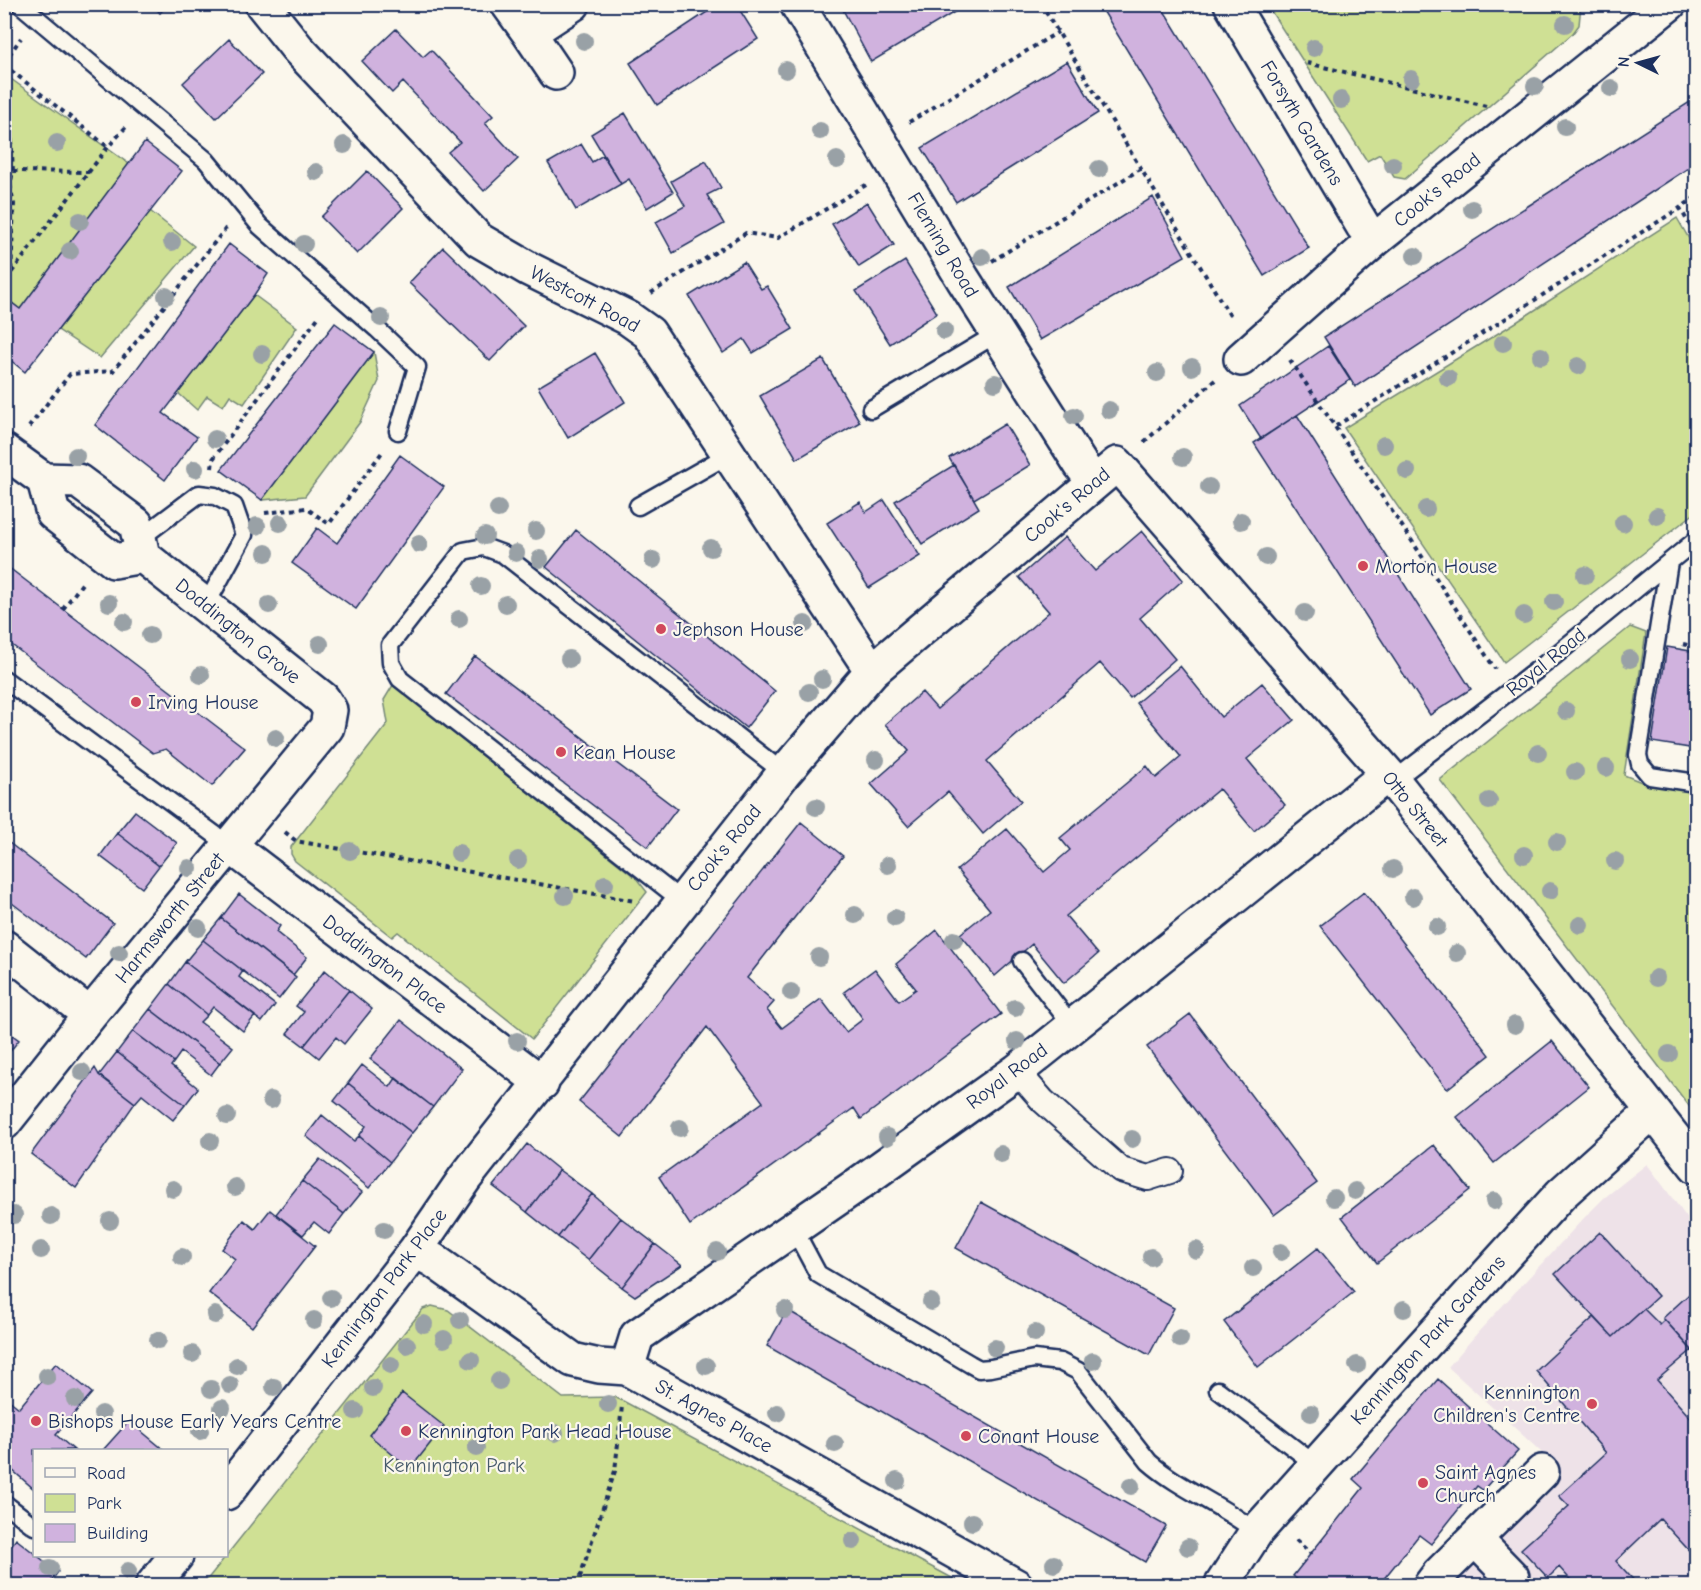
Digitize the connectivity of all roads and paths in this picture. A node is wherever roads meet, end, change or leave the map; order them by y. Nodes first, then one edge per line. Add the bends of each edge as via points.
1 (20, 4) edge
2 (262, 4) edge
3 (508, 4) edge
4 (573, 4) edge
5 (797, 4) edge
6 (1041, 4) edge
7 (1230, 4) edge
8 (1663, 6) edge
9 (1058, 32) junction
10 (529, 33) junction
11 (4, 66) edge
12 (556, 73) dead end
13 (1276, 78) junction
14 (144, 107) junction
15 (1518, 124) junction
16 (880, 139) junction
17 (108, 147) junction
18 (897, 168) junction
19 (1142, 168) junction
20 (13, 171) junction
21 (89, 172) junction
22 (7, 185) edge
23 (4, 191) edge
24 (1696, 197) edge
25 (244, 206) junction
26 (1680, 208) junction
27 (1696, 236) edge
28 (1375, 240) junction
29 (4, 269) edge
30 (11, 273) junction
31 (963, 279) junction
32 (336, 294) junction
33 (628, 318) junction
34 (998, 333) junction
35 (1254, 348) junction
36 (871, 409) dead end
37 (1336, 426) junction
38 (398, 431) joint
39 (6, 452) edge
40 (728, 455) junction
41 (1106, 473) junction
42 (44, 480) junction
43 (207, 495) junction
44 (638, 506) dead end
45 (238, 517) junction
46 (1696, 540) edge
47 (141, 547) junction
48 (1669, 562) junction
49 (206, 605) junction
50 (872, 671) junction
51 (1499, 675) dead end
52 (4, 679) edge
53 (330, 710) joint
54 (784, 772) junction
55 (1390, 778) junction
56 (1696, 783) edge
57 (257, 812) junction
58 (229, 846) junction
59 (677, 906) junction
60 (4, 947) edge
61 (1022, 961) dead end
62 (90, 1015) junction
63 (1073, 1027) junction
64 (1017, 1071) junction
65 (542, 1083) junction
66 (1653, 1111) junction
67 (4, 1123) edge
68 (1696, 1167) edge
69 (1170, 1171) dead end
70 (794, 1229) junction
71 (415, 1251) junction
72 (627, 1368) junction
73 (1218, 1390) dead end
74 (623, 1401) dead end
75 (1316, 1466) junction
76 (1542, 1472) dead end
77 (228, 1489) edge
78 (4, 1503) edge
79 (33, 1525) edge
80 (1256, 1532) junction
81 (1475, 1539) junction
82 (175, 1557) edge
83 (1512, 1577) dead end
84 (152, 1586) edge
85 (577, 1586) edge
86 (1016, 1586) edge
87 (1221, 1586) edge
88 (1430, 1586) edge

1 - 14 lane
2 - 33 street, Westcott Road via 298,49 479,240
3 - 10 street
4 - 10 street
5 - 16 street, Fleming Road
6 - 9 path
7 - 13 street, Forsyth Gardens
8 - 15 street, Cook's Road
9 - 16 path
9 - 19 path
10 - 12 street
11 - 17 path
11 - 20 path
13 - 15 path via 1305,63 1488,106
13 - 28 street, Forsyth Gardens
14 - 17 path
14 - 25 lane via 206,160
15 - 28 street, Cook's Road
16 - 18 street, Fleming Road
17 - 21 path
18 - 31 street, Fleming Road
18 - 33 path via 778,238 746,233 654,290
19 - 31 path
19 - 35 path
20 - 21 path
20 - 22 path
21 - 30 path
22 - 23 path
22 - 30 path via 14,204
24 - 26 path
25 - 32 lane via 260,226
25 - 39 path via 113,371 70,374
26 - 27 path
26 - 37 path
28 - 35 street, Cook's Road
29 - 30 path
31 - 34 street, Fleming Road
32 - 38 lane via 417,367
32 - 43 path via 213,459
33 - 40 street, Westcott Road via 649,333
34 - 36 lane
34 - 41 street, Fleming Road via 1081,465
35 - 37 path
35 - 41 path, Cook's Road
37 - 51 path
38 - 45 path via 329,524 306,508
39 - 42 street
40 - 44 lane
40 - 50 street, Westcott Road
41 - 50 street, Cook's Road
41 - 55 street, Otto Street
42 - 47 street, Doddington Grove via 78,481 136,524
42 - 47 street via 53,513 114,561
43 - 45 lane via 234,506
43 - 47 lane via 199,494
45 - 49 lane via 244,535
46 - 48 lane, Royal Road
47 - 49 street, Doddington Grove
48 - 55 lane, Royal Road via 1546,663
48 - 56 lane via 1638,754 1640,764 1650,776
49 - 53 street, Doddington Grove via 323,699
50 - 54 street, Cook's Road
52 - 58 lane
53 - 57 street, Harmsworth Street via 327,727
54 - 59 street, Cook's Road
54 - 59 lane via 503,554 484,547 462,551 390,645 391,663 400,679
55 - 63 street, Royal Road
55 - 66 street, Otto Street
57 - 58 street, Harmsworth Street
57 - 59 path via 296,841
58 - 62 street, Harmsworth Street
58 - 65 street, Doddington Place
59 - 65 street, Cook's Road
60 - 62 street
61 - 63 lane
62 - 67 street, Harmsworth Street
63 - 64 street, Royal Road
64 - 69 street via 1043,1101 1121,1170 1148,1178
64 - 70 street, Royal Road
65 - 71 street, Kennington Park Place via 465,1178
66 - 68 street, Otto Street
66 - 75 street, Kennington Park Gardens via 1561,1194
70 - 72 street, Royal Road via 637,1336
70 - 80 lane via 818,1274 970,1364 991,1368 1034,1359 1060,1362 1078,1371 1161,1473
71 - 72 street, St. Agnes Place via 573,1360
71 - 77 street, Kennington Park Place
72 - 86 street, St. Agnes Place
73 - 75 lane
74 - 85 path via 615,1471
75 - 80 street, Kennington Park Gardens
76 - 81 street
78 - 79 lane
80 - 87 street, Kennington Park Gardens
81 - 83 street
81 - 88 street
82 - 84 street

